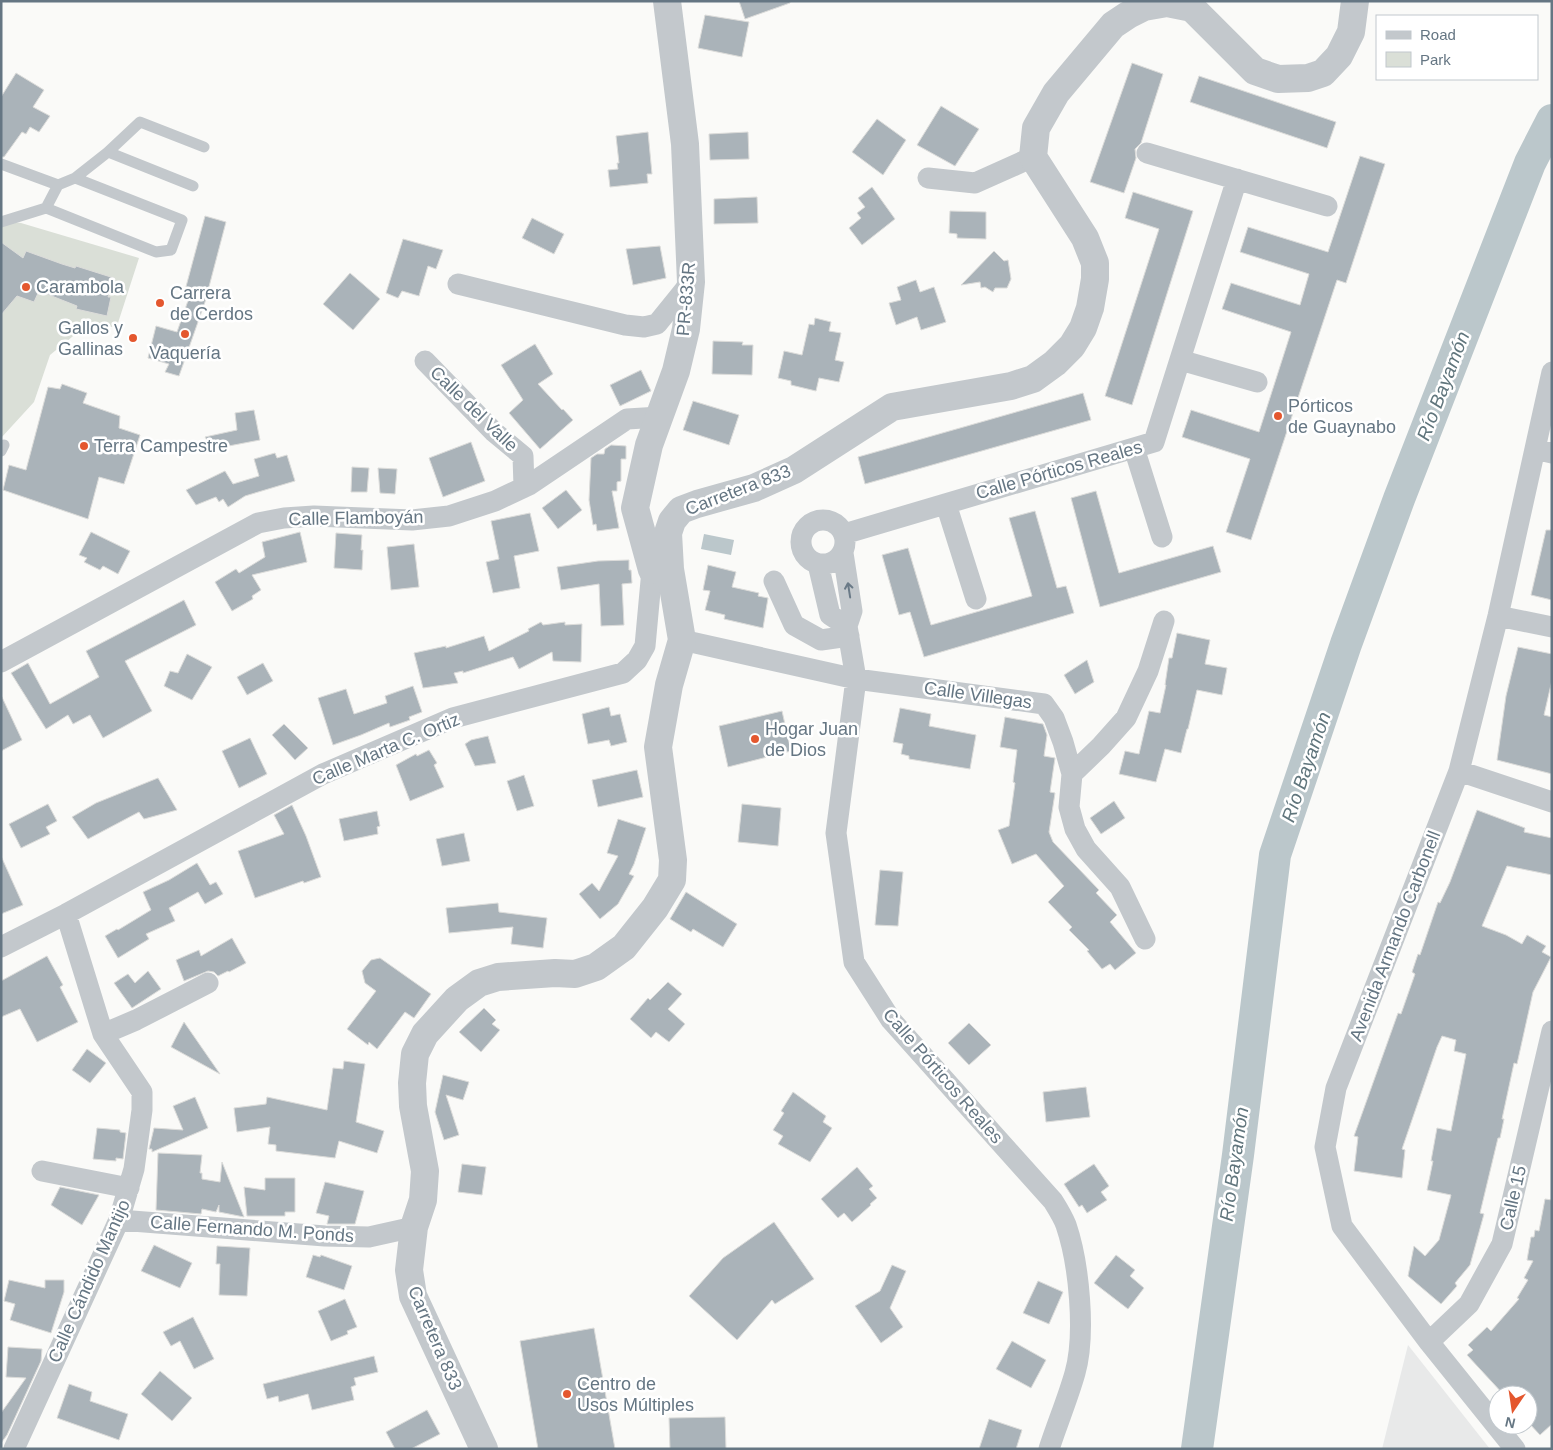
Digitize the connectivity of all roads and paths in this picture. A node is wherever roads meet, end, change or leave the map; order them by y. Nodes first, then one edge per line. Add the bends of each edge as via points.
1 (667, 1) edge
2 (1355, 1) edge
3 (204, 147) dead end
4 (108, 152) junction
5 (1147, 153) dead end
6 (1034, 157) junction
7 (1, 164) edge
8 (75, 178) junction
9 (928, 178) dead end
10 (1237, 179) junction
11 (58, 185) junction
12 (193, 186) dead end
13 (1327, 206) dead end
14 (46, 208) junction
15 (1, 222) edge
16 (691, 282) junction
17 (458, 284) dead end
18 (1180, 360) junction
19 (425, 361) dead end
20 (1552, 372) edge
21 (1257, 382) dead end
22 (660, 417) junction
23 (1134, 448) junction
24 (1543, 451) edge
25 (524, 487) junction
26 (946, 504) junction
27 (1162, 537) dead end
28 (843, 543) junction
29 (818, 564) junction
30 (661, 570) junction
31 (774, 581) dead end
32 (976, 599) dead end
33 (1498, 616) junction
34 (1164, 621) dead end
35 (1552, 627) edge
36 (848, 631) junction
37 (682, 640) junction
38 (1, 662) edge
39 (856, 679) junction
40 (1459, 771) junction
41 (1072, 774) junction
42 (1552, 802) edge
43 (66, 914) junction
44 (1145, 939) dead end
45 (1, 947) edge
46 (208, 983) dead end
47 (1552, 1031) edge
48 (103, 1034) junction
49 (42, 1170) dead end
50 (129, 1188) junction
51 (119, 1220) junction
52 (414, 1227) junction
53 (1429, 1342) junction
54 (14, 1449) edge
55 (484, 1449) edge
56 (1048, 1449) edge
57 (1514, 1449) edge

1 - 16 street, PR-833R / PR-833R via 685,144
2 - 6 street via 1351,32 1340,56 1323,73 1293,79 1278,79 1254,72 1192,8 1166,4 1144,7 1113,26 1056,92 1036,128
3 - 4 lane via 140,122
4 - 8 lane
4 - 12 lane
5 - 10 street
6 - 9 street via 975,183
6 - 30 street, Carretera 833 via 1085,238 1095,263 1090,308 1072,346 1033,379 1003,388 892,407 794,470 754,488 681,510 668,533
7 - 11 lane
8 - 11 lane
8 - 14 lane via 182,220 171,250 156,252
10 - 13 street
10 - 18 street, Calle Pórticos Reales
11 - 14 lane
14 - 15 lane
16 - 17 street via 657,324 644,327
16 - 22 street, PR-833R / PR-833R via 686,329
18 - 21 street
18 - 23 street, Calle Pórticos Reales via 1154,442
19 - 25 street, Calle del Valle via 494,432 523,456
20 - 24 street, Avenida Armando Carbonell
22 - 25 street, Calle Flamboyán via 626,419
22 - 30 street, PR-833R / PR-833R via 648,446 634,508
23 - 26 street, Calle Pórticos Reales
23 - 27 street
24 - 33 street, Avenida Armando Carbonell
25 - 38 street, Calle Flamboyán via 495,501 449,516 412,520 314,516 258,523
26 - 28 street, Calle Pórticos Reales
26 - 32 street
28 - 29 street via 833,563
28 - 29 street via 838,526 832,522 811,523 805,528 800,542 802,550 805,556
36 -> 28 street, Calle Pórticos Reales via 852,611
29 - 36 street via 830,615
30 - 37 street, Carretera 833
30 - 43 street, Calle Marta C. Ortiz via 644,646 637,660 623,673 453,718 332,770
31 - 36 street via 794,625 821,640
33 - 35 street
33 - 40 street, Avenida Armando Carbonell
34 - 41 street via 1148,671 1126,718
36 - 39 street, Calle Pórticos Reales
37 - 39 street, Calle Villegas
37 - 52 street, Carretera 833 via 669,685 658,747 673,860 672,880 624,947 596,967 575,974 498,977 480,983 457,999 425,1034 415,1054 412,1083 425,1171 423,1200
39 - 41 street, Calle Villegas via 1044,704 1064,742
39 - 56 street, Calle Pórticos Reales via 836,833 854,962 891,1020 1053,1202 1066,1224 1079,1301 1080,1347 1075,1372
40 - 42 street
40 - 53 street, Avenida Armando Carbonell via 1336,1088 1325,1147 1342,1226
41 - 44 street, Calle Villegas via 1068,807 1075,829 1086,849 1120,887
43 - 45 street, Calle Marta C. Ortiz
43 - 48 street, Calle Cándido Mantijo
46 - 48 street
47 - 53 street, Calle 15 via 1502,1244 1469,1304
48 - 50 street, Calle Cándido Mantijo via 142,1092 140,1128
49 - 50 street
50 - 51 street, Calle Cándido Mantijo
51 - 52 street, Calle Fernando M. Ponds via 325,1236 369,1237
51 - 54 street, Calle Cándido Mantijo
52 - 55 street, Carretera 833 via 409,1270 414,1296
53 - 57 street, Avenida Armando Carbonell

